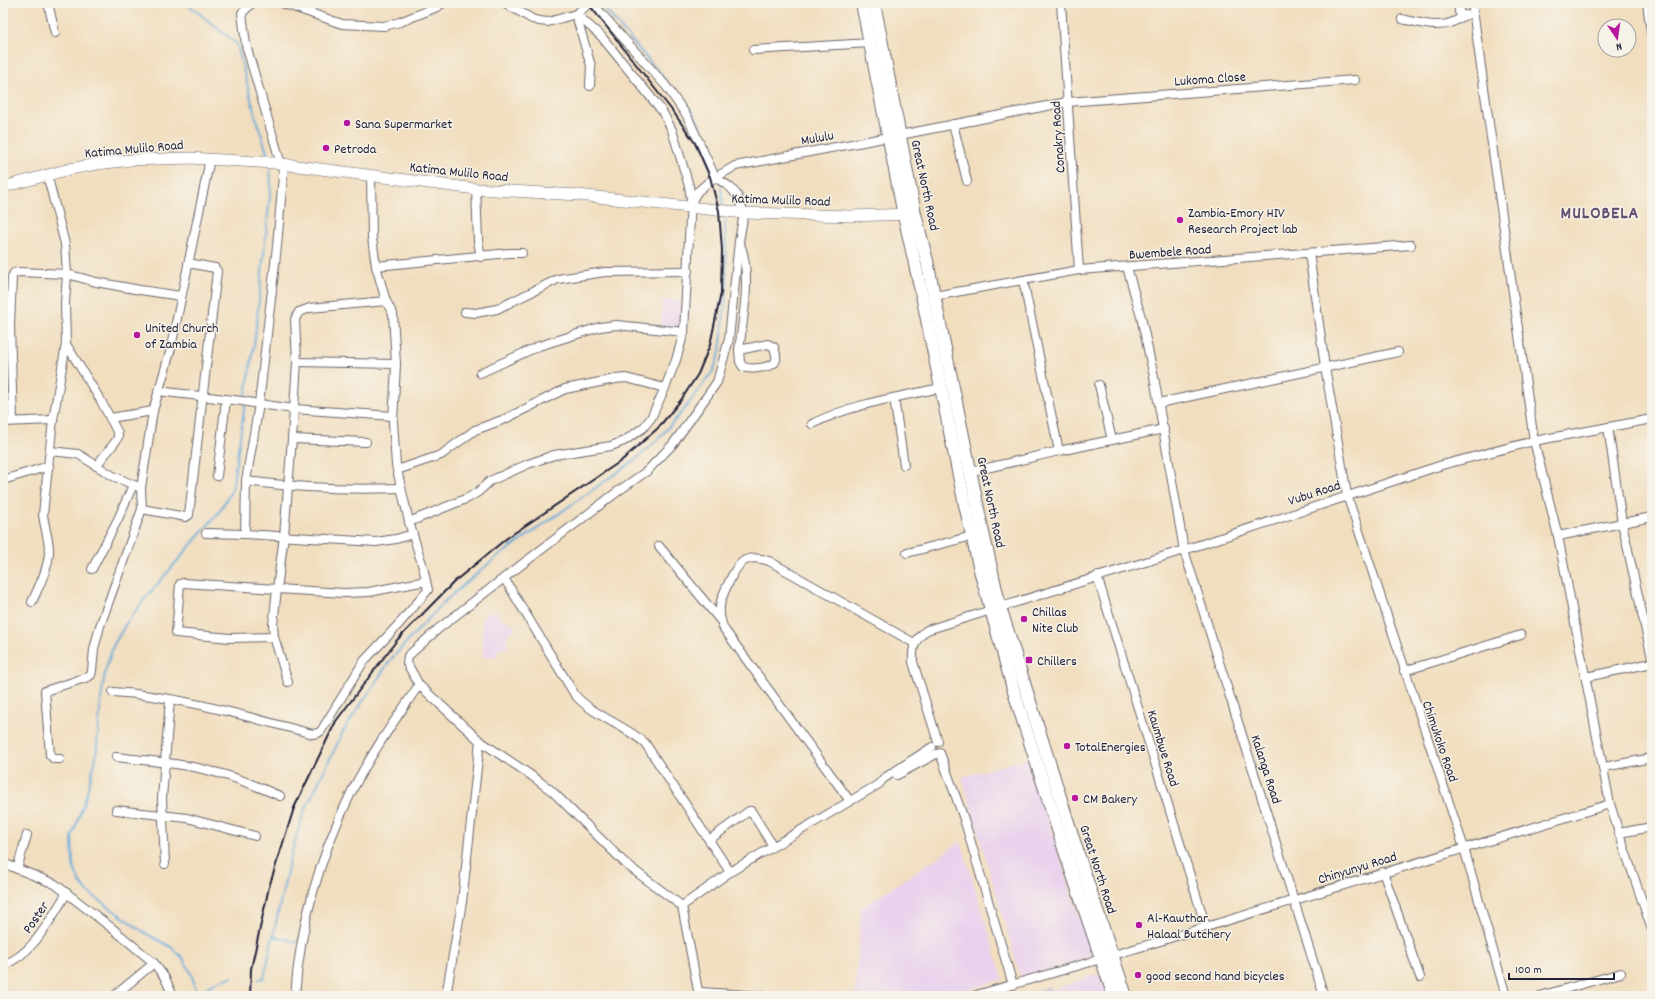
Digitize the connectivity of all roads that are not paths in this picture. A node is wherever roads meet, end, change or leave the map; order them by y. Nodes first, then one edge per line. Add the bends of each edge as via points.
1 (48, 3) edge
2 (240, 3) edge
3 (252, 3) edge
4 (282, 3) edge
5 (443, 3) edge
6 (505, 3) edge
7 (591, 3) edge
8 (862, 3) edge
9 (874, 3) edge
10 (1060, 3) edge
11 (1459, 3) edge
12 (1472, 3) edge
13 (1647, 3) edge
14 (242, 13) junction
15 (576, 14) junction
16 (1473, 14) junction
17 (1463, 16) junction
18 (1402, 19) dead end
19 (55, 33) dead end
20 (1652, 39) edge
21 (870, 43) junction
22 (753, 50) dead end
23 (1355, 80) dead end
24 (590, 86) dead end
25 (1067, 102) junction
26 (953, 124) junction
27 (894, 136) junction
28 (210, 159) junction
29 (276, 163) junction
30 (47, 174) junction
31 (371, 176) junction
32 (715, 177) junction
33 (967, 182) dead end
34 (3, 187) edge
35 (476, 189) junction
36 (690, 206) junction
37 (744, 213) junction
38 (910, 215) junction
39 (739, 242) junction
40 (1411, 245) dead end
41 (522, 253) dead end
42 (1309, 254) junction
43 (481, 256) junction
44 (188, 263) junction
45 (376, 266) junction
46 (1127, 267) junction
47 (1079, 270) junction
48 (688, 271) junction
49 (67, 274) junction
50 (1023, 280) junction
51 (181, 296) junction
52 (934, 296) junction
53 (386, 302) junction
54 (465, 312) dead end
55 (6, 326) edge
56 (684, 332) junction
57 (66, 344) junction
58 (739, 350) junction
59 (1398, 352) dead end
60 (297, 362) junction
61 (396, 364) junction
62 (1325, 367) junction
63 (480, 373) dead end
64 (1099, 385) dead end
65 (664, 388) junction
66 (941, 388) junction
67 (158, 391) junction
68 (203, 397) junction
69 (894, 398) junction
70 (226, 400) junction
71 (1159, 403) junction
72 (256, 404) junction
73 (294, 409) junction
74 (153, 411) junction
75 (392, 416) junction
76 (110, 418) junction
77 (1652, 419) edge
78 (53, 420) junction
79 (3, 422) edge
80 (13, 422) junction
81 (812, 424) dead end
82 (1608, 427) junction
83 (1164, 429) junction
84 (292, 439) junction
85 (1112, 440) junction
86 (1534, 441) junction
87 (366, 442) dead end
88 (50, 451) junction
89 (1059, 451) junction
90 (904, 465) dead end
91 (49, 466) junction
92 (96, 466) junction
93 (397, 470) junction
94 (970, 472) junction
95 (217, 476) dead end
96 (3, 480) edge
97 (246, 481) junction
98 (137, 487) junction
99 (288, 487) junction
100 (401, 488) junction
101 (1347, 495) junction
102 (142, 509) junction
103 (1652, 517) edge
104 (409, 522) junction
105 (1622, 523) junction
106 (206, 533) dead end
107 (244, 534) junction
108 (413, 534) junction
109 (284, 536) junction
110 (972, 536) junction
111 (1558, 536) junction
112 (659, 546) dead end
113 (1184, 550) junction
114 (907, 553) dead end
115 (92, 569) dead end
116 (1097, 576) junction
117 (504, 578) junction
118 (426, 581) junction
119 (277, 589) junction
120 (32, 602) dead end
121 (995, 608) junction
122 (721, 620) junction
123 (1521, 635) dead end
124 (274, 637) junction
125 (914, 643) junction
126 (1652, 658) edge
127 (1652, 663) edge
128 (1404, 671) junction
129 (1586, 677) junction
130 (288, 682) dead end
131 (419, 685) junction
132 (113, 692) dead end
133 (170, 700) junction
134 (480, 741) junction
135 (936, 749) junction
136 (116, 757) dead end
137 (1652, 758) edge
138 (60, 759) dead end
139 (165, 762) junction
140 (1604, 767) junction
141 (280, 796) dead end
142 (850, 801) junction
143 (1610, 804) junction
144 (116, 810) dead end
145 (162, 815) junction
146 (1652, 827) edge
147 (1619, 834) junction
148 (27, 835) dead end
149 (255, 836) dead end
150 (709, 840) junction
151 (773, 846) junction
152 (1464, 848) junction
153 (3, 863) edge
154 (165, 864) dead end
155 (17, 868) junction
156 (730, 872) junction
157 (1383, 872) junction
158 (67, 893) junction
159 (1295, 900) junction
160 (682, 906) junction
161 (1206, 927) junction
162 (1652, 930) edge
163 (1106, 958) junction
164 (154, 963) junction
165 (3, 965) edge
166 (1621, 973) dead end
167 (1420, 977) dead end
168 (1013, 985) junction
169 (699, 994) edge
170 (114, 996) edge
171 (173, 996) edge
172 (295, 996) edge
173 (446, 996) edge
174 (762, 996) edge
175 (973, 996) edge
176 (1114, 996) edge
177 (1126, 996) edge
178 (1324, 996) edge
179 (1506, 996) edge
180 (1540, 996) edge

1 - 19 street
2 - 14 street
3 - 14 street
4 - 5 street via 342,24 384,26 400,22
6 - 15 street via 539,21 548,22
7 - 15 street
7 - 32 street via 666,86 687,116
8 - 21 main road, Great North Road
9 - 27 main road, Great North Road
10 - 25 street, Conakry Road
11 - 17 street via 1459,12
12 - 16 street
13 - 20 street
14 - 29 street via 246,45
15 - 24 street via 591,66
15 - 36 street via 601,36 662,111 672,130 689,186
16 - 17 street
16 - 86 street
17 - 18 street via 1447,25 1428,25
21 - 22 street
21 - 27 main road, Great North Road
23 - 25 street, Lukoma Close
25 - 26 street, Lukoma Close
25 - 47 street, Conakry Road
26 - 27 street, Mululu
26 - 33 street
27 - 32 street, Mululu via 750,162 735,166
27 - 38 main road, Great North Road
28 - 29 main road, Katima Mulilo Road
28 - 30 main road, Katima Mulilo Road via 130,160
28 - 44 street
29 - 31 main road, Katima Mulilo Road
29 - 72 street via 277,246
30 - 34 main road, Katima Mulilo Road
30 - 49 street via 65,244
31 - 35 main road, Katima Mulilo Road
31 - 45 street via 372,238
32 - 36 street, Mululu via 696,192
32 - 37 street via 734,191
35 - 36 main road, Katima Mulilo Road
35 - 43 street
36 - 37 main road, Katima Mulilo Road
36 - 48 street
37 - 38 main road, Katima Mulilo Road
37 - 39 street
38 - 52 main road, Great North Road
38 - 66 main road, Great North Road via 923,300
39 - 58 street via 746,271
39 - 117 street via 729,339 717,382 673,444 647,471
40 - 42 street, Bwembele Road
41 - 43 street
42 - 46 street, Bwembele Road
42 - 62 street, Chimukoko Road
43 - 45 street
44 - 51 street
44 - 68 street via 215,268 217,271
45 - 53 street
46 - 47 street, Bwembele Road
46 - 71 street, Kalanga Road via 1148,346
47 - 50 street, Bwembele Road
48 - 54 street via 605,272 558,279 497,309 476,313
48 - 56 street
49 - 51 street via 125,288
49 - 55 street via 14,273
49 - 57 street
50 - 52 street, Bwembele Road
50 - 89 street
51 - 67 street via 170,352
52 - 94 main road, Great North Road
53 - 60 street via 310,308 299,312 295,319
53 - 61 street via 393,314
55 - 80 street
56 - 63 street via 616,325 600,327 539,346
56 - 65 street
57 - 76 street
57 - 78 street
58 - 58 street via 740,362 749,370 771,365 777,359 774,347 768,344
59 - 62 street
60 - 61 street
60 - 73 street
61 - 75 street
62 - 71 street
62 - 101 street, Chimukoko Road
64 - 85 street
65 - 93 street via 626,378 565,389 505,419 475,430 441,456
65 - 104 street via 651,418 636,435 611,446 554,455 533,462 490,481 468,498
66 - 69 street
66 - 110 main road, Great North Road
67 - 68 street
67 - 74 street
68 - 70 street
68 - 102 street via 190,515 186,517
69 - 81 street via 844,411
69 - 90 street
70 - 72 street
70 - 95 street
71 - 83 street, Kalanga Road
72 - 73 street
72 - 97 street
73 - 75 street
73 - 84 street
74 - 76 street
74 - 98 street
75 - 93 street
76 - 92 street via 118,437
77 - 82 street, Vubu Road
78 - 80 street
78 - 88 street
79 - 80 street
82 - 86 street, Vubu Road
82 - 105 street
83 - 85 street
83 - 113 street, Kalanga Road
84 - 87 street
84 - 99 street
85 - 89 street
86 - 101 street, Vubu Road via 1442,465
86 - 111 street
88 - 91 street
88 - 92 street via 78,454
89 - 94 street
91 - 96 street
91 - 120 street via 43,514 48,556
92 - 98 street
93 - 100 street
94 - 121 main road, Great North Road
97 - 99 street
97 - 107 street
98 - 102 street
98 - 115 street
99 - 100 street
99 - 109 street
100 - 104 street
101 - 113 street, Vubu Road
101 - 128 street, Chimukoko Road
102 - 138 street via 100,626 91,674 45,691 50,755 54,759
103 - 105 street
104 - 108 street
105 - 111 street
105 - 126 street
106 - 107 street
107 - 109 street
108 - 109 street via 376,542
108 - 118 street
109 - 119 street
110 - 114 street
110 - 121 main road, Great North Road
111 - 129 street
112 - 122 street
113 - 116 street, Vubu Road
113 - 159 street, Kalanga Road
116 - 121 street, Vubu Road
116 - 161 street, Kaumbwe Road
117 - 131 street via 438,629 408,656 407,663
117 - 150 street via 575,695 645,744
118 - 119 street via 368,592
118 - 133 street via 426,594 364,661 318,733 313,734
119 - 124 street
119 - 124 street via 183,583 179,587 175,632 230,638
121 - 125 street, Vubu Road via 927,630
121 - 163 main road, Great North Road via 1054,780
122 - 125 street via 719,608 722,596 736,567 750,559 760,558
122 - 142 street via 724,629
123 - 128 street
124 - 130 street
125 - 135 street via 913,662
127 - 129 street
128 - 152 street, Chimukoko Road
129 - 140 street
131 - 134 street
131 - 172 street via 373,754 332,835 316,880 304,931
132 - 133 street
133 - 139 street
134 - 160 street via 552,791 627,865
134 - 173 street via 462,902
135 - 142 street
135 - 168 street via 964,819
136 - 139 street
137 - 140 street
139 - 141 street via 235,778
139 - 145 street
140 - 143 street
142 - 151 street
143 - 147 street
143 - 152 street, Chinyunyu Road
144 - 145 street
145 - 149 street via 187,818
145 - 154 street
146 - 147 street
147 - 162 street
148 - 155 street
150 - 151 street via 751,811
150 - 156 street
151 - 156 street
152 - 157 street, Chinyunyu Road
152 - 179 street, Chimukoko Road
153 - 155 street
155 - 158 street via 55,884
156 - 160 street
157 - 159 street, Chinyunyu Road
157 - 167 street
158 - 164 street
158 - 165 street, Poster via 31,946 20,957
159 - 161 street, Chinyunyu Road
159 - 178 street, Kalanga Road
160 - 169 street
161 - 163 street, Chinyunyu Road
163 - 168 street, Chinyunyu Road
163 - 176 main road, Great North Road
163 - 177 main road, Great North Road
164 - 170 street
164 - 171 street via 165,978
166 - 180 street
168 - 175 street, Chinyunyu Road
169 - 174 street

